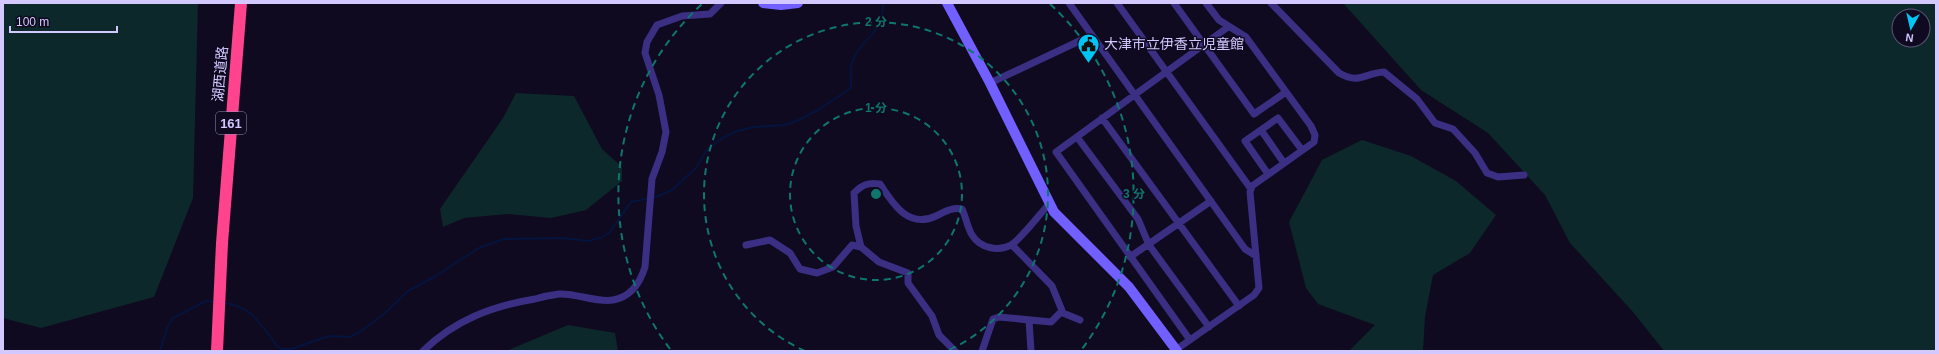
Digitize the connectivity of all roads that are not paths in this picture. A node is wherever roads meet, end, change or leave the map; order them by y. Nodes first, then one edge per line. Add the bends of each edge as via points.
1 (236, 3) edge
2 (241, 3) edge
3 (721, 3) edge
4 (763, 3) edge
5 (798, 3) edge
6 (947, 3) edge
7 (1069, 3) edge
8 (1117, 3) edge
9 (1174, 3) edge
10 (1206, 3) edge
11 (1271, 3) edge
12 (1228, 26) junction
13 (1092, 35) junction
14 (1204, 44) junction
15 (1166, 72) junction
16 (990, 83) junction
17 (1286, 92) junction
18 (1135, 94) junction
19 (1102, 118) junction
20 (1261, 130) junction
21 (1077, 137) junction
22 (1302, 150) junction
23 (1284, 163) junction
24 (1268, 174) junction
25 (1524, 175) dead end
26 (1251, 189) junction
27 (1211, 201) junction
28 (1049, 204) junction
29 (1179, 223) junction
30 (222, 243) junction
31 (746, 245) dead end
32 (1012, 245) junction
33 (1149, 245) junction
34 (861, 247) junction
35 (1256, 256) junction
36 (1130, 258) junction
37 (1239, 306) junction
38 (1062, 311) junction
39 (1029, 320) junction
40 (1080, 320) dead end
41 (1209, 327) junction
42 (1190, 340) junction
43 (1177, 350) edge
44 (217, 351) edge
45 (423, 351) edge
46 (955, 351) edge
47 (982, 351) edge
48 (1031, 351) edge

1 - 30 highway, 湖西道路 / 161 via 226,117 221,206
2 - 30 highway, 湖西道路 / 161
3 - 45 street via 710,14 682,16 657,25 647,42 645,53 659,95 666,132 652,179 645,267 634,289 625,296 612,300 558,294 504,304 457,326
4 - 5 street
6 - 16 street
7 - 13 street
8 - 15 street
9 - 14 street
10 - 12 street via 1218,20
11 - 25 street via 1348,78 1360,79 1384,72 1394,78 1417,99 1434,123 1453,129 1475,153 1487,173 1498,177
12 - 14 street
12 - 17 street via 1246,37
13 - 16 street
13 - 18 street
14 - 15 street
14 - 17 street via 1254,114
15 - 18 street
15 - 26 street
16 - 28 street
17 - 22 street via 1315,135 1314,142
18 - 19 street
18 - 27 street
19 - 21 street
19 - 29 street
20 - 22 street via 1278,118
20 - 23 street
20 - 24 street via 1245,141
21 - 33 street via 1138,219
21 - 36 street via 1056,152
22 - 23 street
23 - 24 street
24 - 26 street
26 - 35 street
27 - 29 street
27 - 35 street via 1245,249
28 - 32 street
28 - 43 street via 1062,221 1130,287
29 - 33 street
29 - 37 street
30 - 44 highway, 湖西道路 / 161
31 - 34 street via 770,240 790,253 800,269 818,273 833,267 852,245
32 - 34 street via 997,248 981,244 973,236 962,209 955,208 932,218 918,219 905,216 880,184 872,182 862,185 854,193 856,226
32 - 38 street via 1052,286
33 - 36 street
33 - 41 street
34 - 46 street via 879,262 908,273 908,283 932,316 939,335
35 - 37 street via 1259,288
36 - 42 street
37 - 41 street
38 - 39 street via 1051,322
38 - 40 street
39 - 47 street via 993,319
39 - 48 street
41 - 42 street
42 - 43 street

